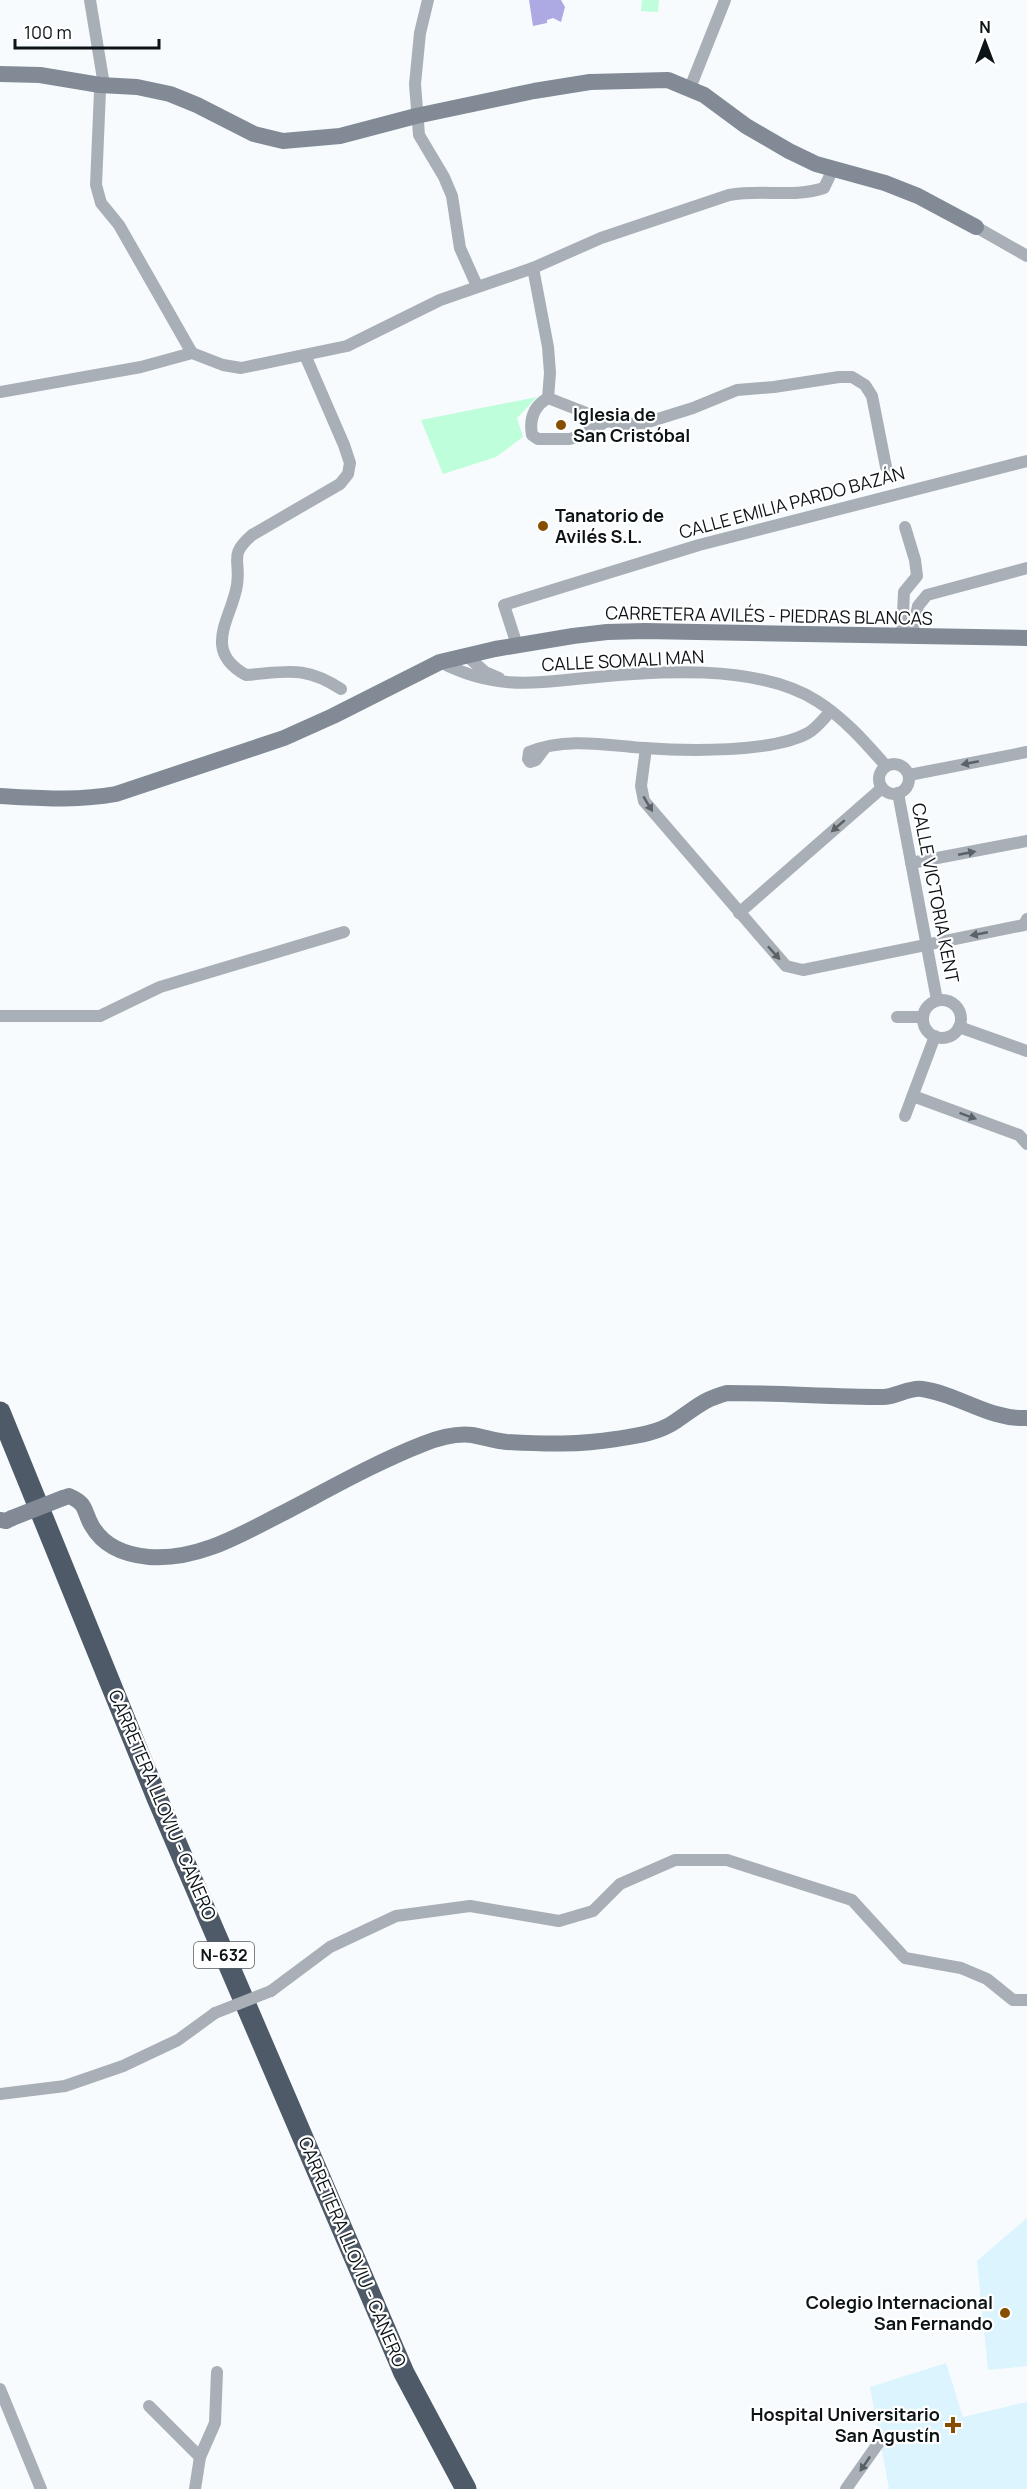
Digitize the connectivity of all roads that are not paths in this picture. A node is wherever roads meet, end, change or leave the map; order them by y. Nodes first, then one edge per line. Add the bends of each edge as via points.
1 (90, 0) edge
2 (428, 0) edge
3 (725, 0) edge
4 (0, 74) edge
5 (100, 85) junction
6 (690, 88) junction
7 (416, 116) junction
8 (833, 169) junction
9 (975, 227) joint
10 (1027, 256) edge
11 (533, 268) junction
12 (477, 286) junction
13 (192, 353) junction
14 (305, 355) junction
15 (0, 392) edge
16 (548, 398) junction
17 (607, 421) junction
18 (1027, 461) edge
19 (886, 467) dead end
20 (905, 527) dead end
21 (1027, 568) edge
22 (907, 636) junction
23 (1027, 638) edge
24 (517, 645) junction
25 (495, 649) junction
26 (466, 655) junction
27 (440, 662) junction
28 (478, 676) junction
29 (341, 689) dead end
30 (831, 711) junction
31 (545, 748) dead end
32 (646, 748) junction
33 (1027, 752) edge
34 (886, 766) junction
35 (909, 775) junction
36 (882, 788) junction
37 (898, 793) junction
38 (0, 796) edge
39 (1026, 842) edge
40 (911, 863) junction
41 (738, 913) junction
42 (1027, 919) edge
43 (344, 932) dead end
44 (927, 944) junction
45 (937, 1000) junction
46 (0, 1016) edge
47 (897, 1017) dead end
48 (923, 1017) junction
49 (958, 1027) junction
50 (935, 1036) junction
51 (1027, 1052) edge
52 (913, 1096) junction
53 (905, 1116) dead end
54 (1027, 1144) edge
55 (0, 1412) edge
56 (1027, 1418) edge
57 (6, 1519) edge
58 (1027, 2000) edge
59 (0, 2094) edge
60 (217, 2372) dead end
61 (0, 2389) edge
62 (149, 2406) dead end
63 (882, 2438) dead end
64 (200, 2457) junction
65 (41, 2489) edge
66 (195, 2489) edge
67 (466, 2489) edge
68 (846, 2489) edge

1 - 5 street via 103,79
2 - 7 street via 419,43
3 - 6 street
4 - 5 street via 40,75
5 - 7 street via 170,94 254,134 284,141 340,136
5 - 13 street via 96,185 101,203 119,225
6 - 7 street via 668,80 590,82
6 - 8 street via 767,140
7 - 12 street via 419,135 452,196 460,248
8 - 9 street via 907,191
8 - 11 street via 824,188 818,190 729,195 601,238
9 - 10 street
11 - 12 street
11 - 16 street via 548,347
12 - 14 street via 415,311 347,346
13 - 14 street via 241,368
13 - 15 street via 141,367
14 - 29 street via 344,445 350,463 348,474 340,484 242,543 236,553 237,584 223,623 222,642 230,663 246,675 300,670
16 - 17 street
16 - 17 street via 533,411 532,435 538,439 570,439
17 - 19 street via 645,423 737,390 852,377 865,385 872,396
18 - 24 street, CALLE EMILIA PARDO BAZÁN via 699,545 504,605
20 - 22 street via 917,576 904,592
21 - 22 street via 927,595 918,606
22 - 23 street, CARRETERA AVILÉS - PIEDRAS BLANCAS
22 - 24 street, CARRETERA AVILÉS - PIEDRAS BLANCAS via 607,632
24 - 25 street, CARRETERA AVILÉS - PIEDRAS BLANCAS
25 - 26 street, CARRETERA AVILÉS - PIEDRAS BLANCAS
25 - 28 street
26 - 27 street, CARRETERA AVILÉS - PIEDRAS BLANCAS
26 - 28 street
27 - 28 street, CALLE SOMALI MAN
27 - 38 street, CARRETERA AVILÉS - PIEDRAS BLANCAS via 284,738 116,794 65,800
28 - 30 street, CALLE SOMALI MAN via 511,683 652,674 754,677 793,688
30 - 32 street via 810,732 786,742 703,750
30 - 34 street, CALLE SOMALI MAN
31 - 32 street via 599,743
32 -> 41 street via 640,786 644,801
33 -> 35 street
34 - 35 street via 899,764
34 - 36 street via 879,777
35 - 37 street via 907,788
36 - 37 street
36 -> 41 street
37 - 40 street, CALLE VICTORIA KENT
40 -> 39 street
40 - 44 street, CALLE VICTORIA KENT
41 -> 44 street via 786,966 795,970
42 -> 44 street via 1024,926
43 - 46 street via 160,987 100,1016
44 - 45 street, CALLE VICTORIA KENT
45 - 48 street
45 - 49 street via 957,1007 961,1021
47 - 48 street
48 - 50 street via 925,1027
49 - 50 street via 949,1036
49 - 51 street
50 - 52 street
52 - 53 street
52 -> 54 street via 1019,1135
55 - 67 highway, CARRETERA LLOVIU - CANERO / N-632 via 157,1798 404,2373
56 - 57 street, bridge via 1013,1419 943,1392 919,1388 887,1397 727,1394 708,1398 657,1430 576,1443 449,1436 390,1458 222,1544 178,1556 124,1553 103,1540 80,1500 69,1496
58 - 59 street, bridge via 1013,2000 987,1979 961,1968 905,1958 852,1900 727,1860 675,1860 620,1884 593,1911 559,1921 470,1906 396,1916 330,1947 271,1991 215,2013 178,2040 123,2066 65,2086
60 - 64 street via 215,2423
61 - 65 street
62 - 64 street
63 -> 68 street
64 - 66 street

